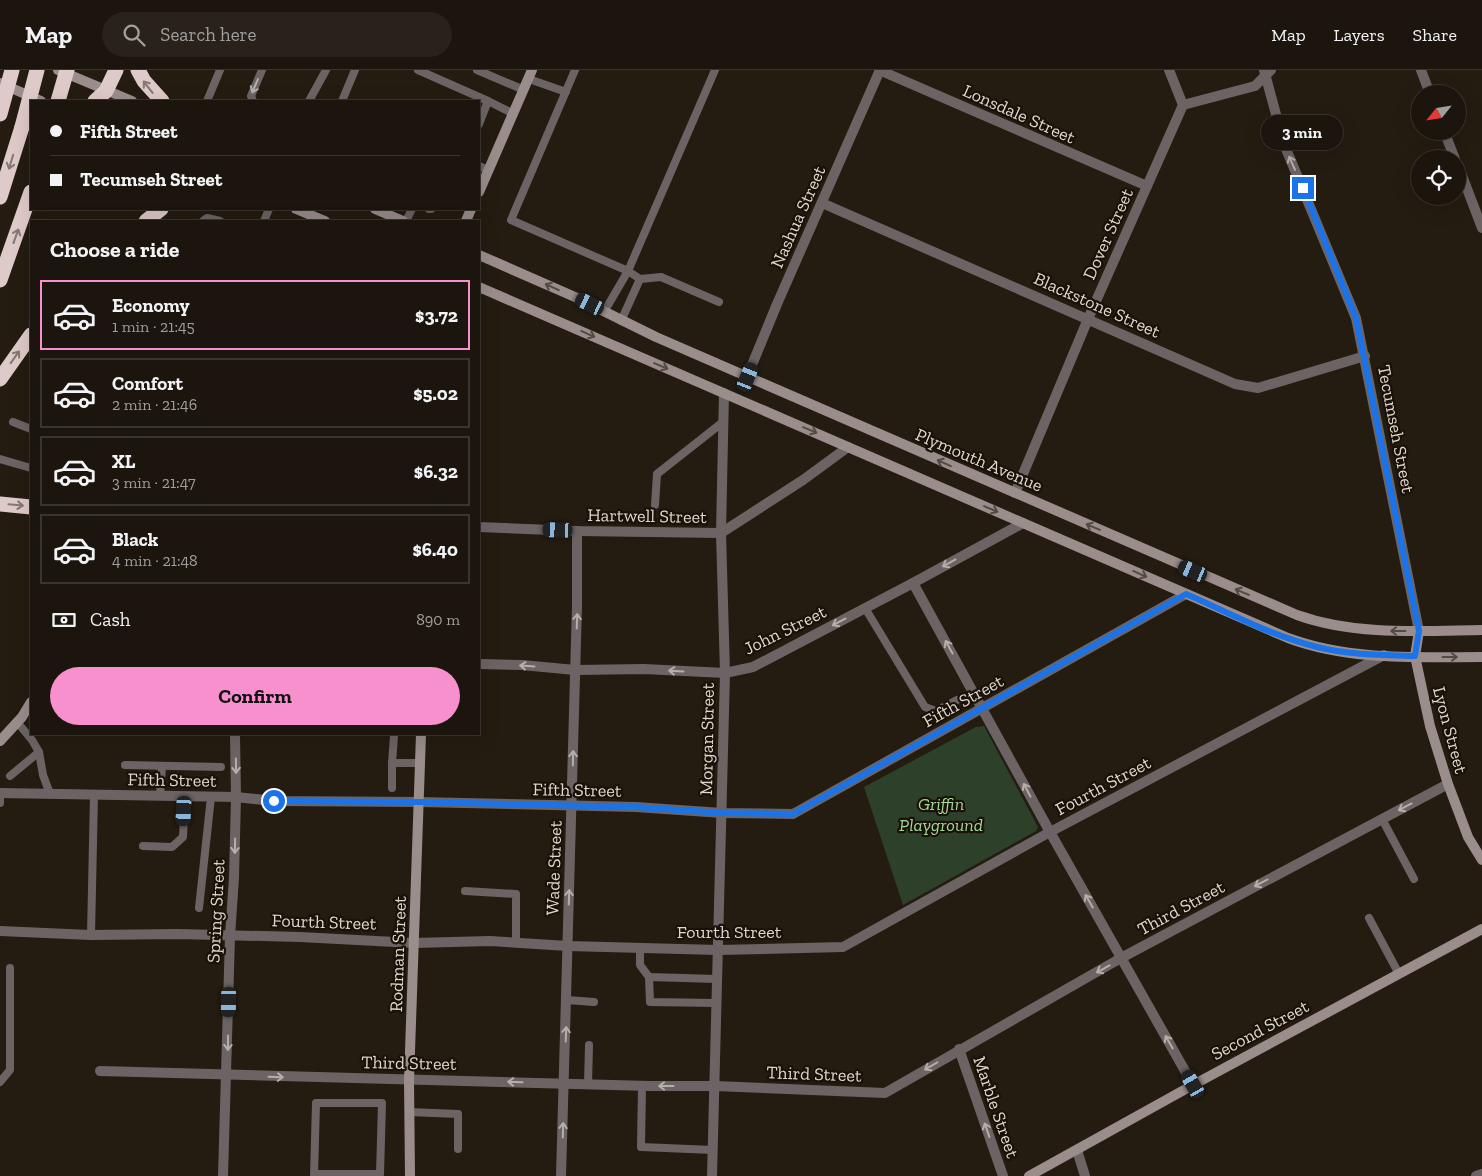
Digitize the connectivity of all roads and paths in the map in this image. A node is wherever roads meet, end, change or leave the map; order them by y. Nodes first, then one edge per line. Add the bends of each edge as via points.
1 (12, 70) edge
2 (37, 70) edge
3 (58, 70) edge
4 (67, 70) edge
5 (116, 70) edge
6 (138, 70) edge
7 (220, 70) edge
8 (262, 70) edge
9 (326, 70) edge
10 (355, 70) edge
11 (418, 70) edge
12 (477, 70) edge
13 (576, 70) edge
14 (715, 70) edge
15 (879, 70) edge
16 (1169, 70) edge
17 (1421, 70) edge
18 (1267, 72) edge
19 (531, 74) edge
20 (0, 83) edge
21 (1427, 85) edge
22 (106, 90) junction
23 (524, 90) junction
24 (566, 92) junction
25 (39, 100) edge
26 (58, 100) edge
27 (96, 100) edge
28 (130, 100) edge
29 (161, 100) edge
30 (207, 100) edge
31 (253, 100) edge
32 (311, 100) edge
33 (342, 100) edge
34 (488, 101) junction
35 (1183, 105) junction
36 (0, 114) edge
37 (514, 114) junction
38 (480, 121) edge
39 (484, 168) edge
40 (1147, 186) junction
41 (1466, 186) edge
42 (480, 187) edge
43 (30, 195) edge
44 (0, 197) edge
45 (822, 203) junction
46 (155, 210) edge
47 (160, 210) edge
48 (298, 210) edge
49 (377, 210) edge
50 (146, 220) edge
51 (146, 220) edge
52 (323, 220) edge
53 (402, 220) edge
54 (1482, 228) edge
55 (480, 255) edge
56 (628, 270) junction
57 (640, 279) junction
58 (0, 280) edge
59 (480, 287) edge
60 (719, 302) dead end
61 (604, 312) junction
62 (1088, 319) junction
63 (621, 321) junction
64 (30, 336) edge
65 (1365, 356) junction
66 (748, 377) junction
67 (0, 379) edge
68 (724, 393) junction
69 (13, 422) dead end
70 (723, 422) junction
71 (30, 429) edge
72 (848, 447) junction
73 (0, 459) edge
74 (30, 468) edge
75 (1015, 493) junction
76 (0, 504) edge
77 (655, 505) dead end
78 (30, 507) edge
79 (1023, 523) junction
80 (480, 527) edge
81 (577, 531) junction
82 (721, 533) junction
83 (913, 583) junction
84 (1186, 594) junction
85 (864, 608) junction
86 (1482, 630) edge
87 (1419, 631) junction
88 (1384, 655) junction
89 (1415, 656) junction
90 (1482, 657) edge
91 (480, 664) edge
92 (575, 670) junction
93 (725, 673) junction
94 (957, 700) dead end
95 (30, 703) edge
96 (983, 708) junction
97 (17, 722) junction
98 (235, 735) edge
99 (421, 735) edge
100 (394, 736) dead end
101 (0, 741) edge
102 (39, 752) junction
103 (392, 763) junction
104 (421, 763) junction
105 (125, 765) dead end
106 (162, 766) junction
107 (221, 767) dead end
108 (10, 776) dead end
109 (1448, 784) junction
110 (392, 788) dead end
111 (0, 793) edge
112 (50, 794) junction
113 (94, 796) junction
114 (160, 796) junction
115 (185, 796) junction
116 (211, 797) junction
117 (236, 797) junction
118 (419, 802) junction
119 (0, 803) edge
120 (572, 806) junction
121 (722, 813) junction
122 (1382, 819) junction
123 (1050, 832) junction
124 (143, 846) dead end
125 (1482, 860) edge
126 (1414, 879) dead end
127 (465, 891) dead end
128 (199, 908) dead end
129 (1369, 918) dead end
130 (1482, 929) edge
131 (0, 931) edge
132 (91, 935) junction
133 (230, 936) junction
134 (414, 942) junction
135 (516, 942) junction
136 (568, 946) junction
137 (640, 948) junction
138 (718, 950) junction
139 (1121, 958) junction
140 (10, 968) dead end
141 (1399, 974) junction
142 (649, 977) junction
143 (717, 979) junction
144 (567, 1000) junction
145 (594, 1002) dead end
146 (717, 1003) junction
147 (589, 1045) dead end
148 (959, 1050) junction
149 (100, 1071) dead end
150 (227, 1075) junction
151 (409, 1080) junction
152 (0, 1082) edge
153 (564, 1083) junction
154 (588, 1084) junction
155 (1193, 1084) junction
156 (642, 1086) junction
157 (715, 1086) junction
158 (409, 1112) junction
159 (458, 1149) dead end
160 (713, 1150) junction
161 (1077, 1150) junction
162 (1482, 1174) edge
163 (314, 1175) edge
164 (223, 1176) edge
165 (410, 1176) edge
166 (561, 1176) edge
167 (712, 1176) edge
168 (1003, 1176) edge
169 (1029, 1176) edge
170 (1085, 1176) edge
171 (1476, 1176) edge

1 - 36 highway, bridge
2 -> 44 highway, bridge
3 - 22 main road
4 - 26 highway, bridge
5 - 22 highway
29 -> 6 highway
7 - 30 lane
8 -> 31 lane via 251,96
9 - 32 lane
10 - 33 lane
11 - 34 lane
12 - 23 lane
13 - 24 lane
14 - 56 lane
15 - 40 street, Lonsdale Street
15 - 45 street, Nashua Street
16 - 35 street
17 - 21 street
18 - 35 street via 1255,86
65 -> 18 street, Tecumseh Street via 1356,318 1284,144
19 - 23 main road
19 - 24 lane
20 - 25 main road
22 - 27 highway
22 - 28 main road
23 - 37 main road
24 - 56 lane via 510,220
34 - 37 lane
34 - 38 lane
35 - 40 street, Dover Street
37 - 39 main road
39 - 42 main road
40 - 62 street, Dover Street
41 - 54 street
58 -> 43 highway
45 - 62 street, Blackstone Street
45 - 66 street, Nashua Street
46 - 50 highway
47 - 51 highway
48 - 52 main road
49 - 53 main road
61 -> 55 main road, Plymouth Avenue
56 - 57 lane
56 - 61 lane
57 - 60 lane via 661,277
57 - 63 lane
59 -> 68 main road
61 - 63 main road, Plymouth Avenue
62 - 65 street, Blackstone Street via 1235,384 1258,388
62 - 75 street, Dover Street
63 - 66 main road, Plymouth Avenue
67 -> 64 highway
65 - 87 street, Tecumseh Street
75 -> 66 main road, Plymouth Avenue
68 - 70 street, Morgan Street
68 -> 72 main road
69 - 71 lane
70 - 77 lane via 657,474
70 - 82 street, Morgan Street
72 -> 79 main road
72 - 82 street, Hartwell Street
73 - 74 lane
87 -> 75 main road, Plymouth Avenue via 1355,629 1309,620
76 -> 78 highway
79 -> 83 street, John Street
79 -> 84 main road
80 - 81 street, Hartwell Street
81 - 82 street, Hartwell Street
92 -> 81 street, Wade Street
82 - 93 street, Morgan Street
83 - 85 street, John Street
96 -> 83 street
84 - 88 main road via 1302,643 1341,652
84 - 96 street, Fifth Street
85 -> 93 street, John Street via 753,667
85 - 94 lane via 925,707 936,711
86 - 87 main road, Plymouth Avenue
87 - 89 main road, Lyon Street
88 - 89 main road
88 - 123 street, Fourth Street
89 -> 90 main road
89 - 109 main road, Lyon Street via 1430,726
92 -> 91 street, John Street
93 -> 92 street, John Street
120 -> 92 street, Wade Street
93 - 121 street, Morgan Street
95 - 97 main road
96 - 121 street, Fifth Street via 793,814
123 -> 96 street
97 - 101 main road
97 - 102 lane
98 -> 117 street, Spring Street
99 - 104 main road, Rodman Street
100 - 103 lane
102 - 108 lane
102 - 112 lane
103 - 104 lane
103 - 110 lane
104 - 118 main road, Rodman Street
105 - 106 lane
106 - 107 lane
106 - 114 lane
109 -> 122 street, Third Street
109 - 125 main road, Lyon Street via 1468,837
111 - 112 street, Fifth Street
111 - 119 lane
112 - 113 street, Fifth Street
113 - 114 street, Fifth Street
113 - 132 lane
114 - 115 street, Fifth Street
115 - 116 street, Fifth Street
115 - 124 lane via 183,837 172,847
116 - 117 street, Fifth Street
116 - 128 lane
117 - 118 street, Fifth Street via 274,801
117 -> 133 street, Spring Street
118 - 120 street, Fifth Street
118 - 134 main road, Rodman Street
120 - 121 street, Fifth Street
136 -> 120 street, Wade Street
121 - 138 street, Morgan Street
122 - 126 lane
122 -> 139 street, Third Street
123 - 138 street, Fourth Street via 843,947
139 -> 123 street
127 - 135 lane via 516,894
129 - 141 lane
130 - 141 main road, Second Street
131 - 132 street, Fourth Street
132 - 133 street, Fourth Street
133 - 134 street, Fourth Street
133 -> 150 street, Spring Street
134 - 135 street, Fourth Street
134 - 151 main road, Rodman Street
135 - 136 street, Fourth Street
136 - 137 street, Fourth Street
136 - 144 street, Wade Street
137 - 138 street, Fourth Street
137 - 142 lane via 640,965
138 - 143 street, Morgan Street
139 -> 148 street, Third Street
155 -> 139 street
140 - 152 lane via 10,1070
141 - 155 main road, Second Street
142 - 143 lane
142 - 146 lane via 650,1002
143 - 146 street, Morgan Street
144 - 145 lane
153 -> 144 street, Wade Street
146 - 157 street, Morgan Street
147 - 154 lane
148 -> 157 street, Third Street via 885,1093
168 -> 148 street, Marble Street
149 - 150 street, Third Street
150 -> 151 street, Third Street
150 - 164 street, Spring Street
153 -> 151 street, Third Street
151 - 158 main road, Rodman Street
153 - 154 street, Third Street
166 -> 153 street, Wade Street
154 - 156 street, Third Street
155 - 161 main road, Second Street
157 -> 156 street, Third Street
156 - 160 lane via 641,1147
157 - 160 street, Morgan Street
158 - 159 lane via 458,1114
158 - 165 main road, Rodman Street
160 - 167 street, Morgan Street
161 - 169 main road, Second Street
161 - 170 street
162 - 171 street
163 - 163 lane via 316,1103 382,1103 380,1174

